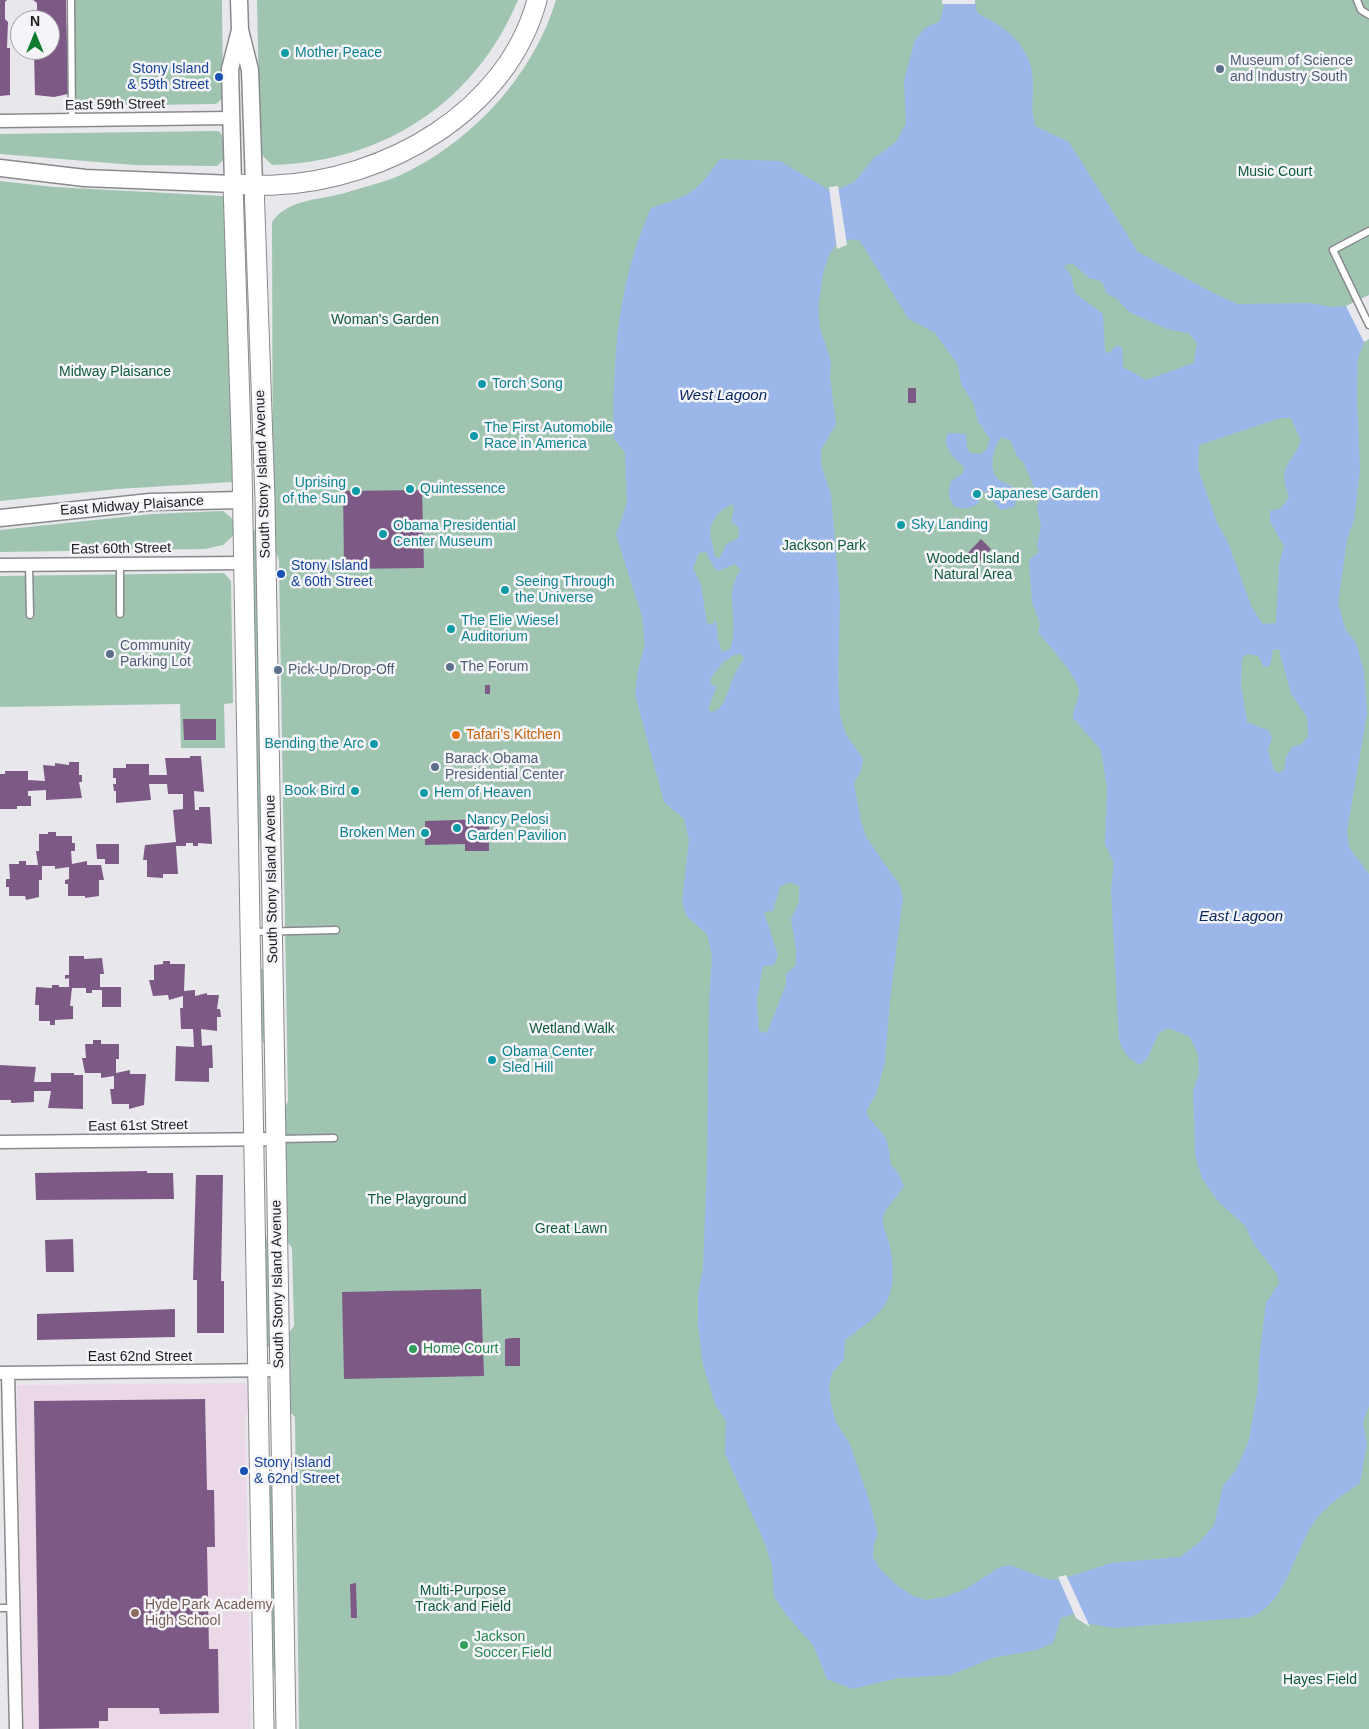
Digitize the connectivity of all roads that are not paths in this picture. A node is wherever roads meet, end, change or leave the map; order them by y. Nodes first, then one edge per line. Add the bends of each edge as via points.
1 (71, 0) edge
2 (239, 0) edge
3 (537, 0) edge
4 (1357, 0) edge
5 (1369, 15) edge
6 (240, 30) junction
7 (231, 118) junction
8 (72, 120) junction
9 (0, 121) edge
10 (0, 168) edge
11 (233, 184) junction
12 (254, 184) junction
13 (1369, 231) edge
14 (1369, 325) edge
15 (265, 499) junction
16 (242, 500) junction
17 (0, 518) edge
18 (243, 563) junction
19 (120, 564) junction
20 (0, 565) edge
21 (29, 565) junction
22 (120, 614) dead end
23 (30, 615) dead end
24 (336, 930) dead end
25 (273, 931) junction
26 (251, 932) junction
27 (276, 1138) junction
28 (334, 1138) dead end
29 (254, 1140) junction
30 (0, 1142) edge
31 (280, 1370) junction
32 (257, 1371) junction
33 (4, 1373) edge
34 (0, 1608) edge
35 (14, 1608) junction
36 (16, 1729) edge
37 (264, 1729) edge
38 (286, 1729) edge

1 - 8 lane
2 - 6 street, South Stony Island Avenue
3 - 12 main road via 522,38 504,68 468,109 441,130 385,160 358,170 298,182
4 - 5 lane via 1361,10
6 - 7 street, South Stony Island Avenue via 230,69
6 - 12 street, South Stony Island Avenue via 250,70
7 - 8 street, East 59th Street
7 - 11 street, South Stony Island Avenue
8 - 9 street, East 59th Street
10 - 11 street via 85,178
11 - 12 main road
11 - 16 main road, South Stony Island Avenue
12 - 15 main road, South Stony Island Avenue
13 - 14 lane via 1333,250
15 - 16 main road, East Midway Plaisance
15 - 25 main road, South Stony Island Avenue
16 - 17 street, East Midway Plaisance via 150,502
16 - 18 main road, South Stony Island Avenue
18 - 19 street, East 60th Street
18 - 26 main road, South Stony Island Avenue
19 - 21 street, East 60th Street
19 - 22 lane
20 - 21 street, East 60th Street
21 - 23 lane
24 - 25 lane
25 - 26 lane
25 - 27 main road, South Stony Island Avenue
26 - 29 main road, South Stony Island Avenue
27 - 28 lane
27 - 29 street, East 61st Street
27 - 31 main road, South Stony Island Avenue
29 - 30 street, East 61st Street
29 - 32 main road, South Stony Island Avenue
31 - 32 street, East 62nd Street
31 - 38 main road, South Stony Island Avenue
32 - 33 street, East 62nd Street
32 - 37 main road, South Stony Island Avenue
33 - 35 street
34 - 35 lane
35 - 36 street

